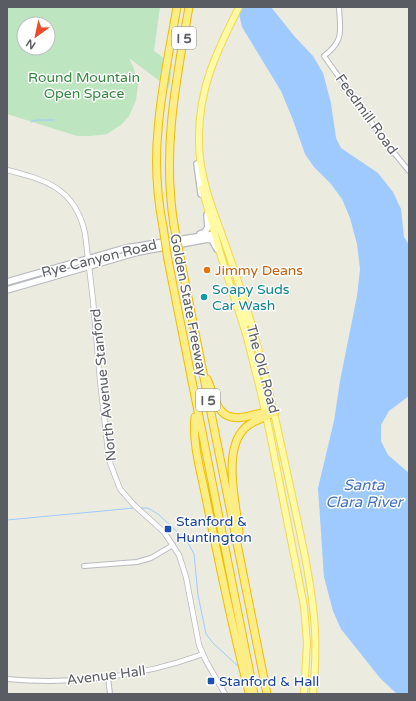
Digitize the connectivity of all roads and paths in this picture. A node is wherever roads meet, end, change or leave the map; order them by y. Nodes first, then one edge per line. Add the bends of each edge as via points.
1 (177, 7) edge
2 (189, 7) edge
3 (235, 7) edge
4 (239, 7) edge
5 (339, 7) edge
6 (228, 24) junction
7 (200, 102) junction
8 (197, 164) junction
9 (7, 170) edge
10 (409, 171) edge
11 (200, 183) joint
12 (218, 233) junction
13 (153, 244) junction
14 (136, 252) junction
15 (221, 256) junction
16 (88, 258) junction
17 (89, 265) junction
18 (7, 282) edge
19 (7, 290) edge
20 (237, 307) junction
21 (246, 334) junction
22 (254, 334) junction
23 (262, 359) junction
24 (202, 370) junction
25 (197, 409) junction
26 (275, 412) junction
27 (266, 414) junction
28 (237, 543) junction
29 (173, 545) junction
30 (84, 566) dead end
31 (202, 654) junction
32 (108, 677) junction
33 (7, 679) edge
34 (110, 694) edge
35 (225, 694) edge
36 (249, 694) edge
37 (254, 694) edge
38 (267, 694) edge
39 (304, 694) edge
40 (313, 694) edge

1 - 25 highway, Golden State Freeway / I 5, bridge via 159,116 159,202
2 - 24 highway, Golden State Freeway / I 5, bridge via 170,124 170,185 174,225
3 - 6 main road, The Old Road
4 - 6 main road, The Old Road
5 - 10 street, Feedmill Road via 339,38 336,46 324,56
6 - 7 main road, The Old Road via 209,60
7 - 8 main road, The Old Road via 195,140
7 - 12 main road, The Old Road via 200,159
8 - 11 main road, The Old Road
8 - 13 main road via 201,195 209,225 207,229 202,233
9 - 16 street, North Avenue Stanford via 45,181 68,198 82,223
11 - 12 main road, The Old Road
12 - 13 main road, Rye Canyon Road
12 - 14 main road, Rye Canyon Road via 138,249
12 - 15 main road, The Old Road
12 - 22 main road, The Old Road
13 - 16 main road, Rye Canyon Road
14 - 15 main road, Rye Canyon Road via 210,240
14 - 17 main road, Rye Canyon Road
15 - 20 main road, The Old Road
16 - 17 street, North Avenue Stanford
16 - 18 main road, Rye Canyon Road
17 - 19 main road, Rye Canyon Road
17 - 29 street, North Avenue Stanford via 109,460 120,489 164,532
20 - 21 main road, The Old Road
20 - 22 main road via 241,308 249,331
21 - 23 main road via 252,338 258,357
21 - 27 main road, The Old Road
22 - 23 main road, The Old Road
23 - 26 main road, The Old Road
24 - 27 highway via 216,403 226,415 240,418
24 - 28 highway, Golden State Freeway / I 5
25 - 36 highway via 197,451
25 - 37 highway, Golden State Freeway / I 5
26 - 27 highway
26 - 40 main road, The Old Road via 312,600 316,642
27 - 28 highway via 244,429 232,450 240,532
27 - 39 main road, The Old Road via 304,606 307,656
28 - 38 highway, Golden State Freeway / I 5
29 - 30 street via 151,558 137,562
29 - 31 street, North Avenue Stanford via 183,566
31 - 32 street, Avenue Hall via 157,668
31 - 35 street, North Avenue Stanford
32 - 33 street, Avenue Hall via 52,681
32 - 34 street

